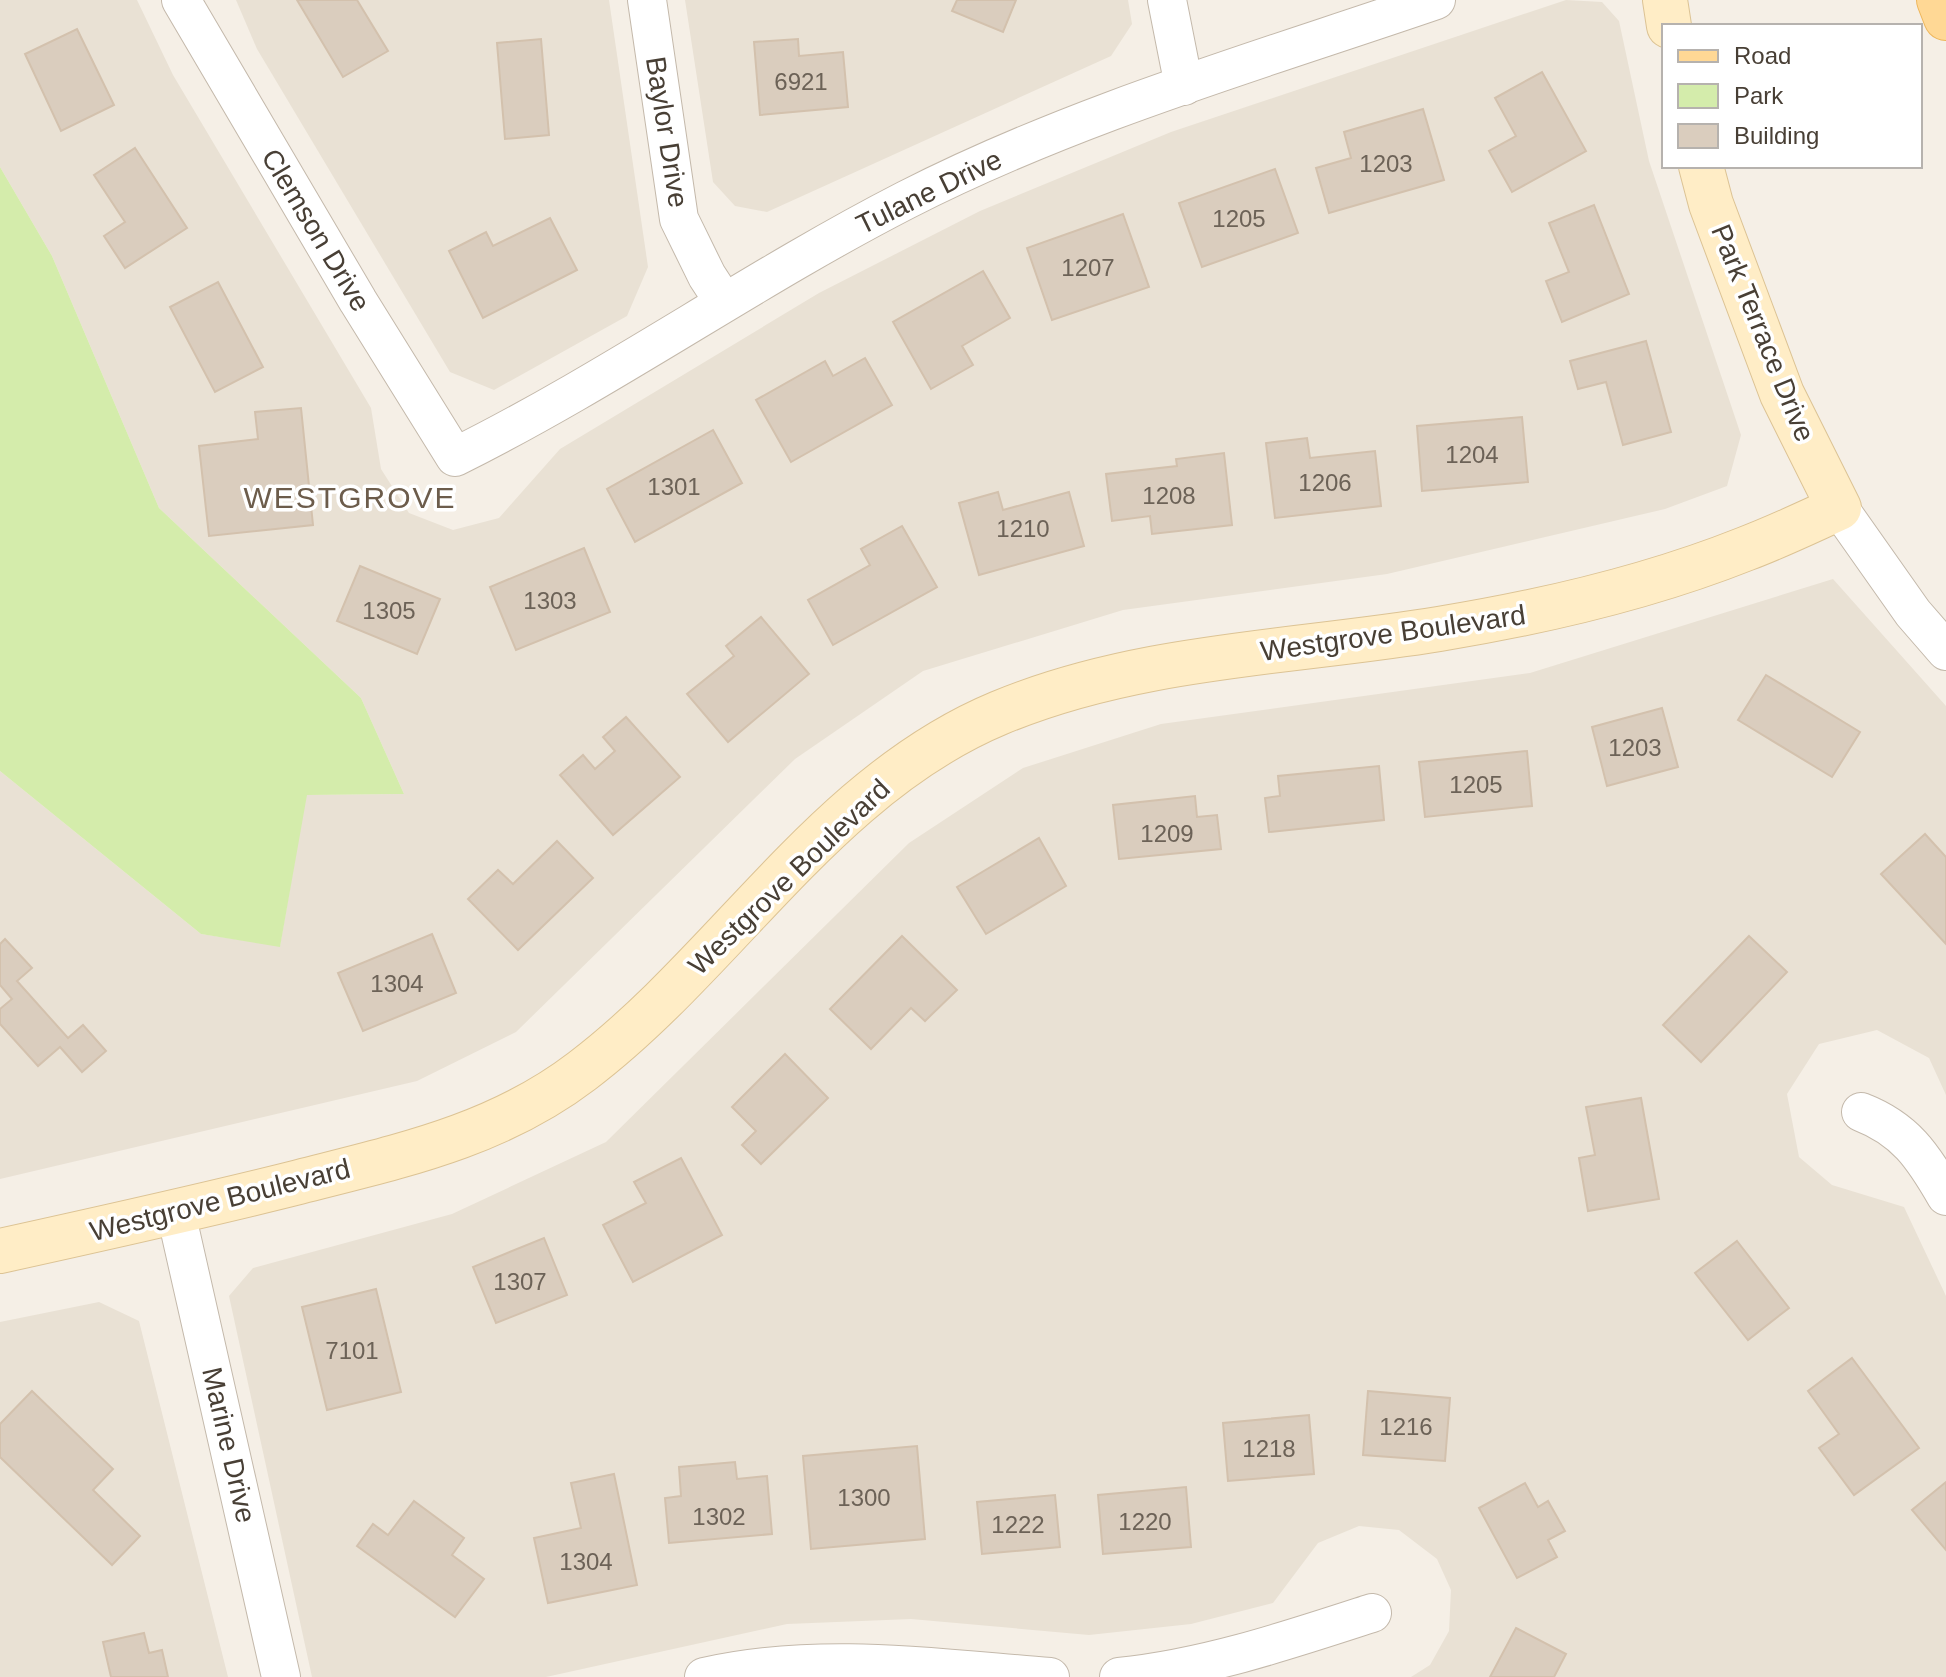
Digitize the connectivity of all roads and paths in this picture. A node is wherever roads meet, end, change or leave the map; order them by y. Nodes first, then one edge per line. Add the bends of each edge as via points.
1 (181, 0) edge
2 (647, 0) edge
3 (1167, 0) edge
4 (1436, 0) edge
5 (1665, 0) edge
6 (1939, 0) edge
7 (1946, 18) edge
8 (1669, 24) edge
9 (1184, 86) junction
10 (1702, 168) edge
11 (724, 302) junction
12 (455, 457) joint
13 (1839, 508) junction
14 (1946, 651) edge
15 (1861, 1112) dead end
16 (1946, 1196) edge
17 (176, 1213) junction
18 (0, 1251) edge
19 (1372, 1613) dead end
20 (951, 1673) edge
21 (281, 1677) edge
22 (704, 1677) edge
23 (1050, 1677) edge
24 (1119, 1677) edge

1 - 12 street, Clemson Drive
2 - 11 street, Baylor Drive via 679,219
3 - 9 street
4 - 9 street, Tulane Drive
5 - 8 street
6 - 7 main road
9 - 11 street, Tulane Drive via 1077,124 907,199
10 - 13 street, Park Terrace Drive via 1782,394
11 - 12 street, Tulane Drive via 529,420
13 - 14 street, Park Terrace Drive
13 - 17 street, Westgrove Boulevard via 1744,550 1542,611 1121,674 993,715 925,753 863,799 635,1027 552,1092 490,1126 431,1149
15 - 16 street via 1885,1121 1909,1143
17 - 18 street, Westgrove Boulevard
17 - 21 street, Marine Drive
19 - 24 street via 1256,1651
20 - 22 street via 840,1661
20 - 23 street

